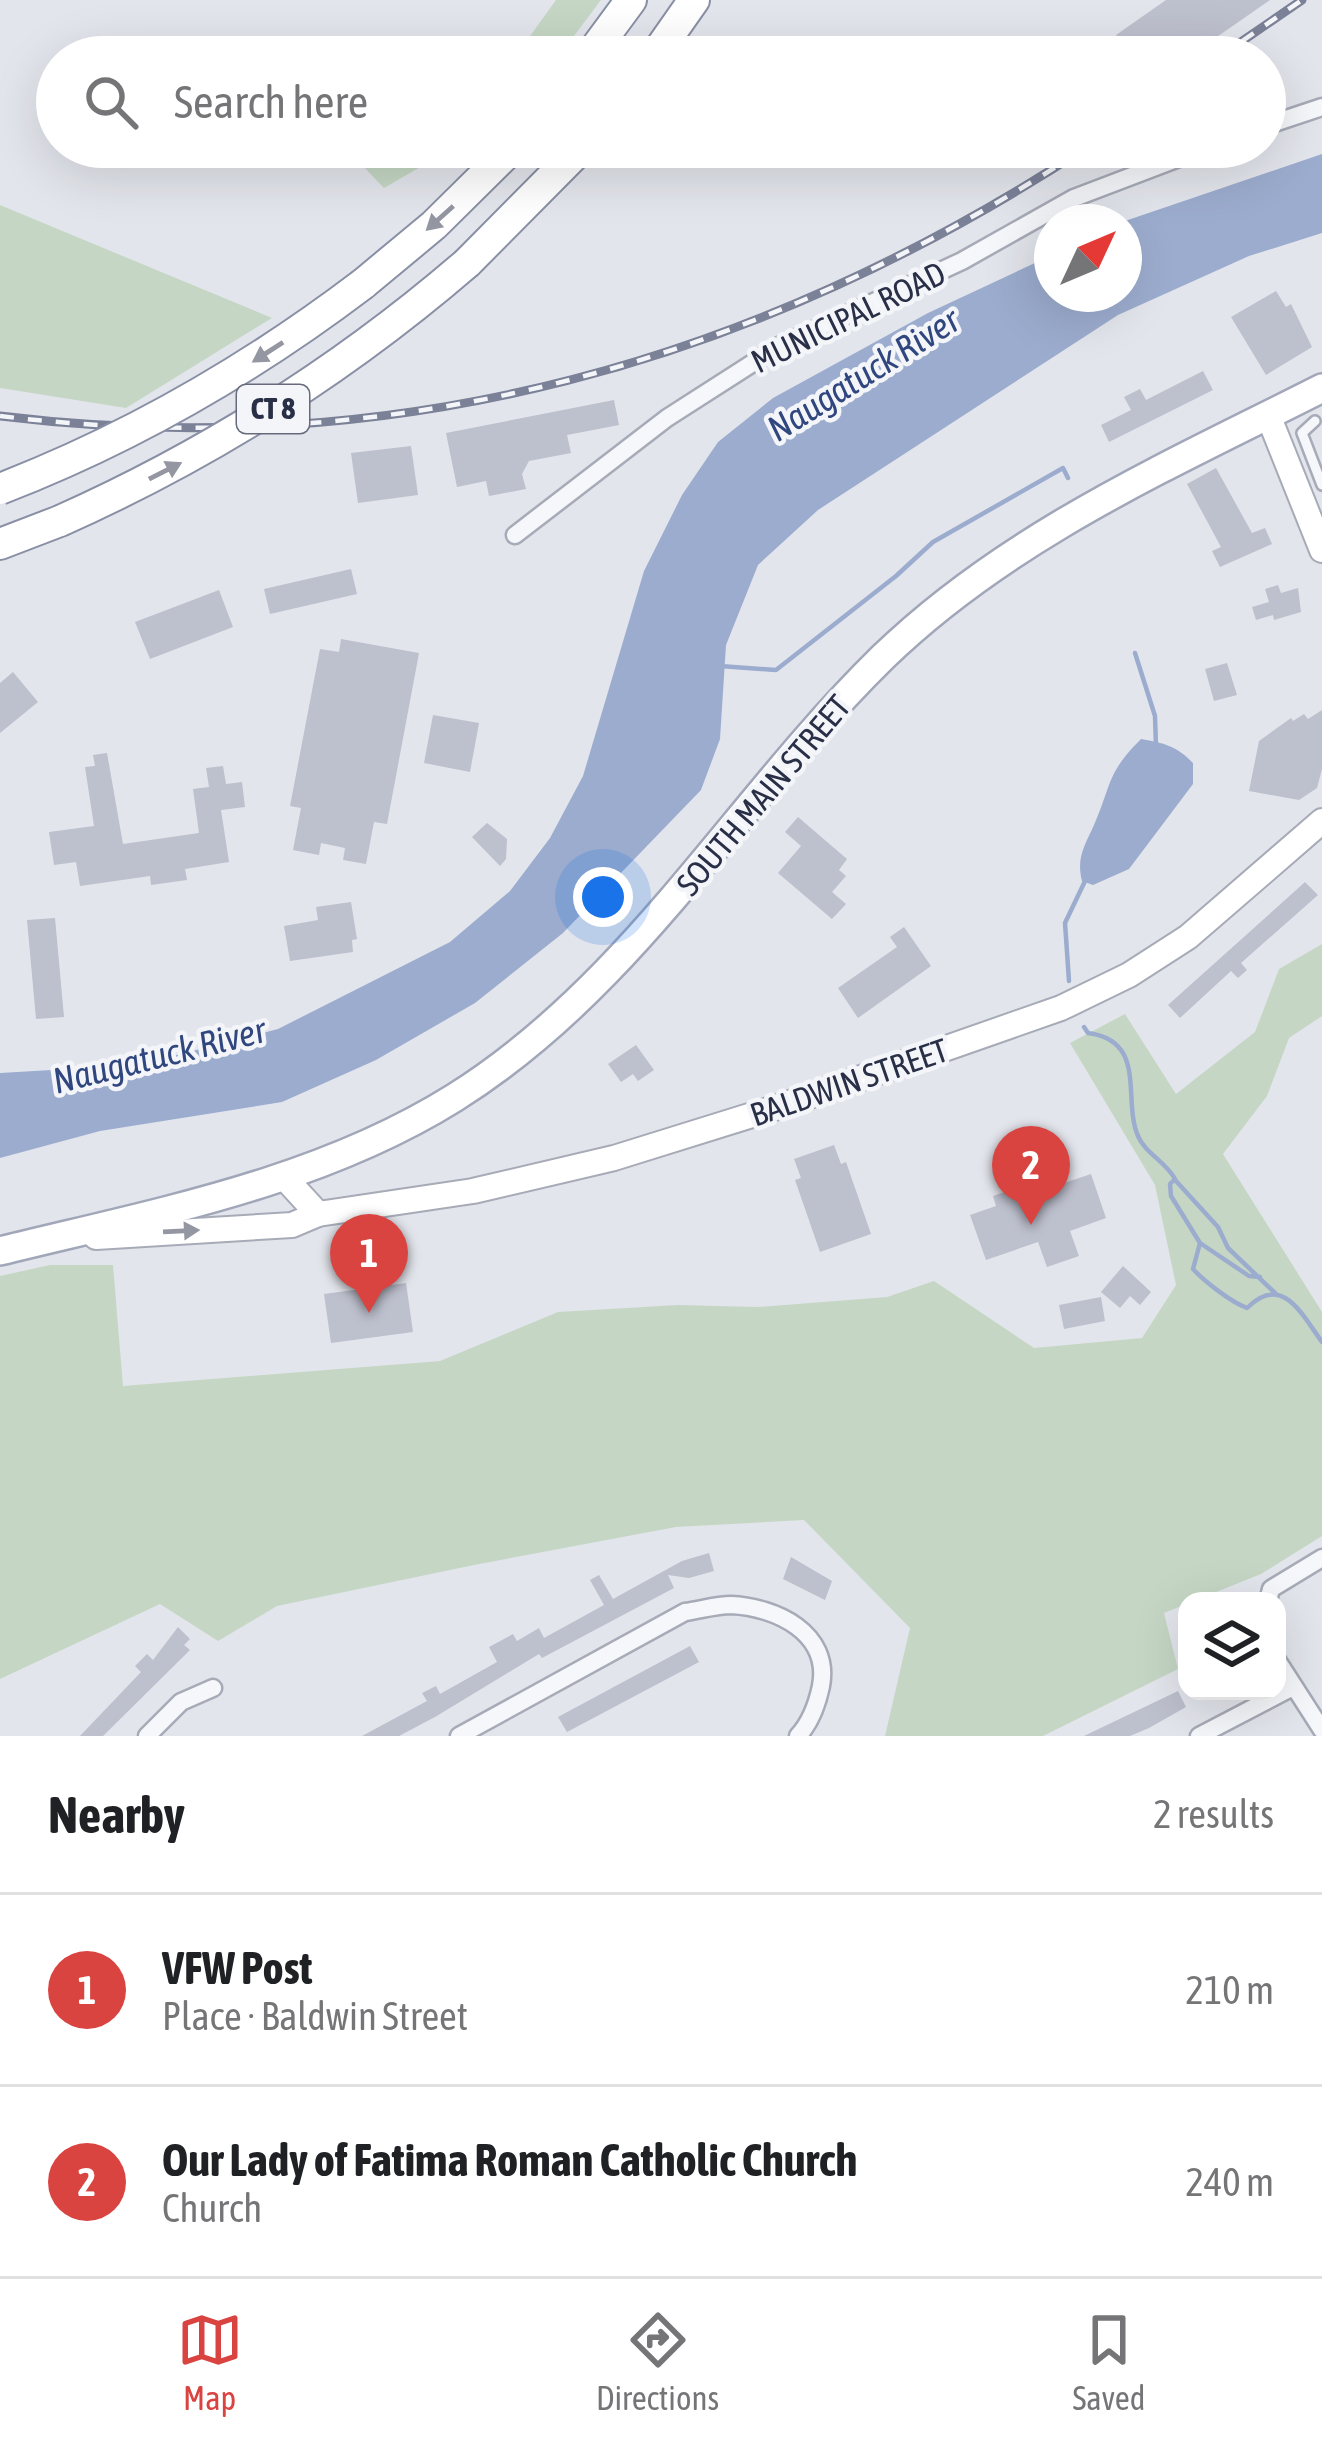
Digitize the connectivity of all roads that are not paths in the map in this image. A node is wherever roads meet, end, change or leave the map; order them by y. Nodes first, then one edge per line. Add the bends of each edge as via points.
1 (631, 0) edge
2 (694, 0) edge
3 (604, 36) edge
4 (669, 36) edge
5 (1322, 107) edge
6 (1286, 119) edge
7 (492, 168) edge
8 (561, 168) edge
9 (1153, 168) edge
10 (1316, 406) edge
11 (1268, 415) junction
12 (1322, 485) edge
13 (0, 489) edge
14 (515, 535) dead end
15 (0, 544) edge
16 (1322, 550) edge
17 (1322, 821) edge
18 (283, 1176) junction
19 (318, 1214) junction
20 (64, 1235) junction
21 (0, 1251) edge
22 (1322, 1558) edge
23 (1270, 1592) edge
24 (1286, 1675) edge
25 (1293, 1687) junction
26 (213, 1688) dead end
27 (1322, 1730) edge
28 (147, 1736) edge
29 (459, 1736) edge
30 (798, 1736) edge
31 (1199, 1736) edge

1 - 3 highway
2 - 4 highway
5 - 6 street
7 -> 13 highway, CT 8, bridge via 363,284 275,348 184,404
15 -> 8 highway, CT 8, bridge via 159,475 253,422 466,263
9 - 14 street, MUNICIPAL ROAD via 1074,198 962,261 778,346 667,418
10 - 11 main road, SOUTH MAIN STREET
10 - 12 lane via 1302,433
11 - 16 main road
11 - 18 main road, SOUTH MAIN STREET via 1070,518 964,586 863,678 665,911 560,1017 438,1108
17 - 19 main road, BALDWIN STREET via 1173,948 1061,1008 614,1158 473,1191
18 - 19 main road
18 - 20 main road, SOUTH MAIN STREET
20 -> 19 main road, BALDWIN STREET via 292,1225
20 - 21 main road, SOUTH MAIN STREET
22 - 23 street
24 - 25 street
25 - 27 street
25 - 31 street
26 - 28 street via 181,1702
29 - 30 street via 685,1612 726,1605 781,1615 820,1652 818,1703

